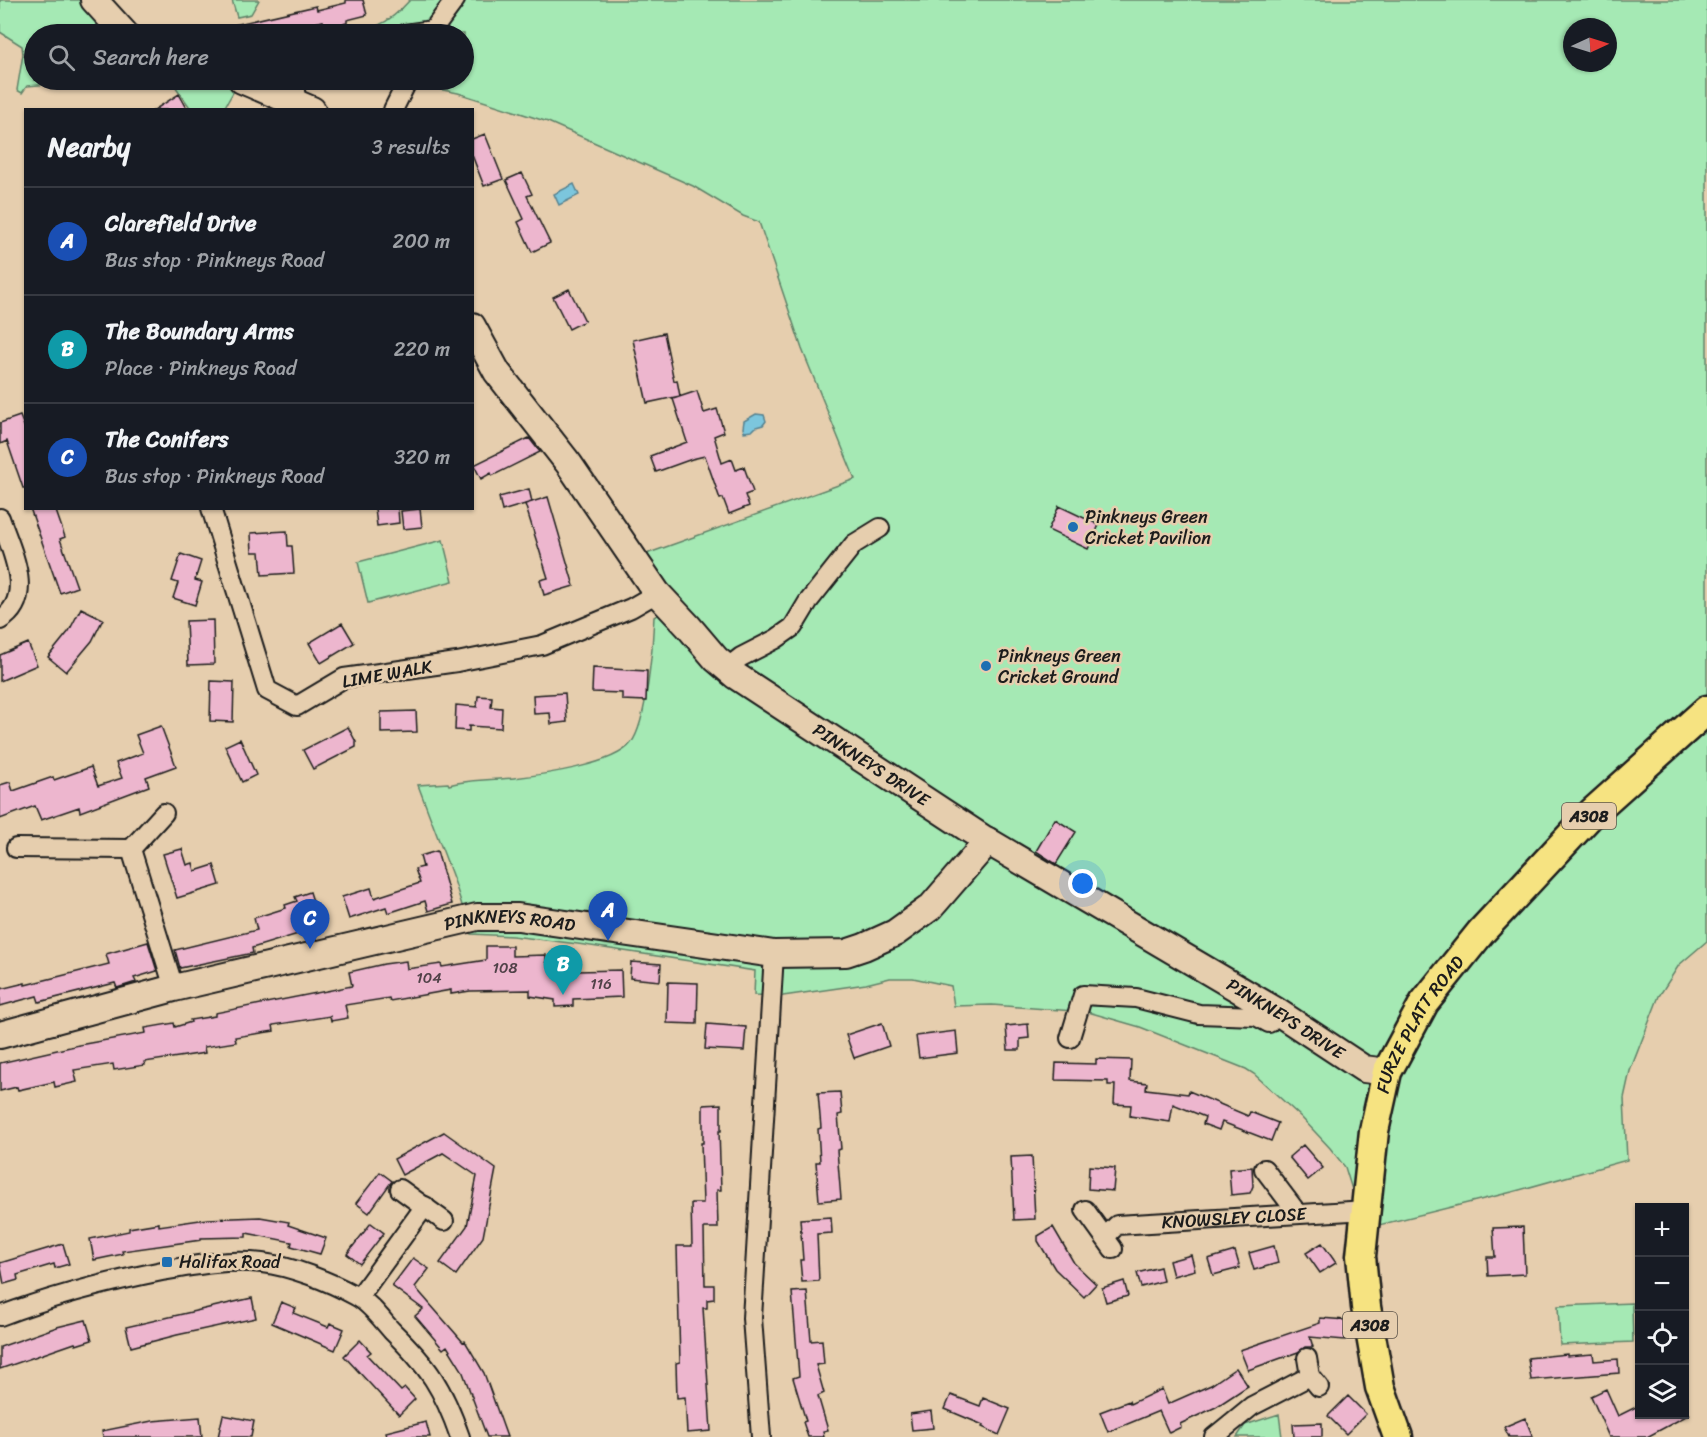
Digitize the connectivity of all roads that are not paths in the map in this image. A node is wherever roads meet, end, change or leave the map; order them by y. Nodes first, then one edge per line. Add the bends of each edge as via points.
1 (94, 0) edge
2 (455, 0) edge
3 (116, 24) edge
4 (437, 24) edge
5 (277, 90) edge
6 (403, 90) edge
7 (301, 97) edge
8 (394, 108) edge
9 (474, 330) edge
10 (212, 510) edge
11 (0, 518) edge
12 (880, 528) dead end
13 (657, 593) junction
14 (0, 620) edge
15 (727, 668) junction
16 (1707, 710) edge
17 (164, 813) dead end
18 (988, 841) junction
19 (16, 848) dead end
20 (131, 849) junction
21 (774, 954) junction
22 (174, 988) junction
23 (1276, 1011) junction
24 (0, 1035) edge
25 (1070, 1038) dead end
26 (1387, 1072) junction
27 (1264, 1169) dead end
28 (400, 1189) dead end
29 (425, 1206) junction
30 (1085, 1210) dead end
31 (1367, 1210) junction
32 (1298, 1214) junction
33 (444, 1221) dead end
34 (359, 1297) junction
35 (0, 1316) edge
36 (1307, 1358) dead end
37 (460, 1437) edge
38 (761, 1437) edge
39 (1214, 1437) edge
40 (1398, 1437) edge

1 - 3 street
2 - 4 street
5 - 7 street
6 - 8 street
9 - 13 street, PINKNEYS DRIVE via 497,372 569,464
10 - 13 street, LIME WALK via 267,690 297,706 344,678 542,645
11 - 14 street via 19,575 18,598
12 - 15 street via 854,544 793,627
13 - 15 street, PINKNEYS DRIVE
15 - 18 street, PINKNEYS DRIVE
16 - 26 main road, FURZE PLATT ROAD / A308 via 1593,812 1481,932 1424,1003
17 - 20 street
18 - 21 street, PINKNEYS ROAD via 931,907 895,933 846,953
18 - 23 street, PINKNEYS DRIVE
19 - 20 street
20 - 22 street
21 - 22 street, PINKNEYS ROAD via 518,916 477,917
21 - 38 street via 752,1318
22 - 24 street, PINKNEYS ROAD
23 - 25 street via 1269,1023 1256,1016 1199,1014 1136,998 1083,995
23 - 26 street, PINKNEYS DRIVE via 1364,1069
26 - 31 main road, FURZE PLATT ROAD / A308 via 1374,1131
27 - 32 street
28 - 29 street
29 - 33 street
29 - 34 street
30 - 32 street, KNOWSLEY CLOSE via 1109,1243 1117,1225
31 - 32 street, KNOWSLEY CLOSE
31 - 40 main road, FURZE PLATT ROAD / A308 via 1361,1256 1366,1307 1380,1387
34 - 35 street via 306,1275 262,1263 205,1263 118,1280
34 - 37 street via 420,1358 450,1407
36 - 39 street via 1314,1382 1252,1406

